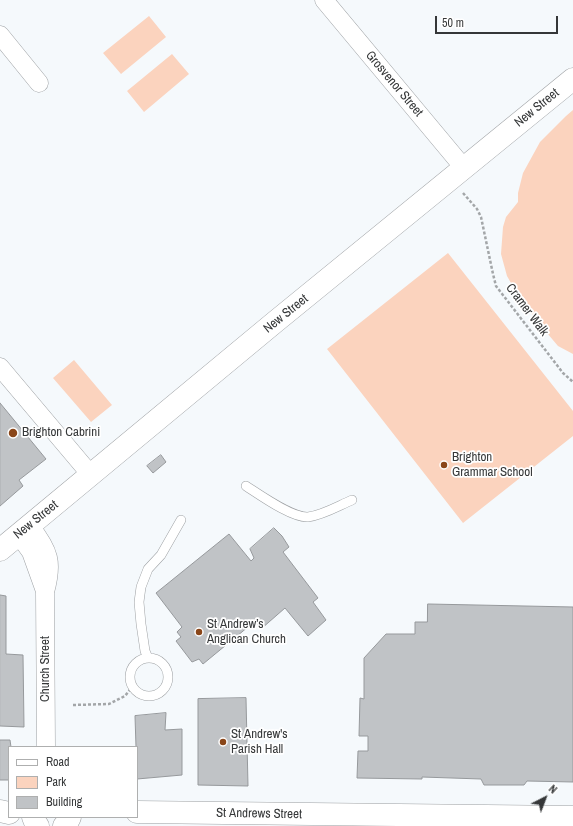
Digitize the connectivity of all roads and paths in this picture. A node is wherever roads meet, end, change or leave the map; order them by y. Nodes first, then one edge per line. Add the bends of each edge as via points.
1 (324, 0) edge
2 (0, 36) edge
3 (573, 79) edge
4 (39, 83) dead end
5 (457, 174) junction
6 (0, 367) edge
7 (573, 382) edge
8 (91, 475) junction
9 (246, 486) dead end
10 (352, 500) dead end
11 (181, 520) dead end
12 (24, 530) junction
13 (0, 550) edge
14 (148, 658) junction
15 (132, 688) junction
16 (73, 705) dead end
17 (46, 746) edge
18 (148, 815) edge
19 (573, 818) edge
20 (348, 821) edge

1 - 5 street, Grosvenor Street
2 - 4 street
3 - 5 main road, New Street
5 - 7 path, Cramer Walk via 481,217 496,286 563,373
5 - 8 main road, New Street
6 - 8 street
8 - 12 main road, New Street
9 - 10 lane via 287,511 302,516 324,512
11 - 14 lane via 161,555 148,569 141,587 141,624
12 - 13 main road, New Street
12 - 17 street, Church Street via 44,547 49,559 45,592
14 - 15 lane via 136,662 130,670
14 - 15 lane via 160,661 165,666 168,682 157,695 140,695
15 - 16 path via 125,696 109,704
18 - 20 main road, St Andrews Street
19 - 20 main road, St Andrews Street

